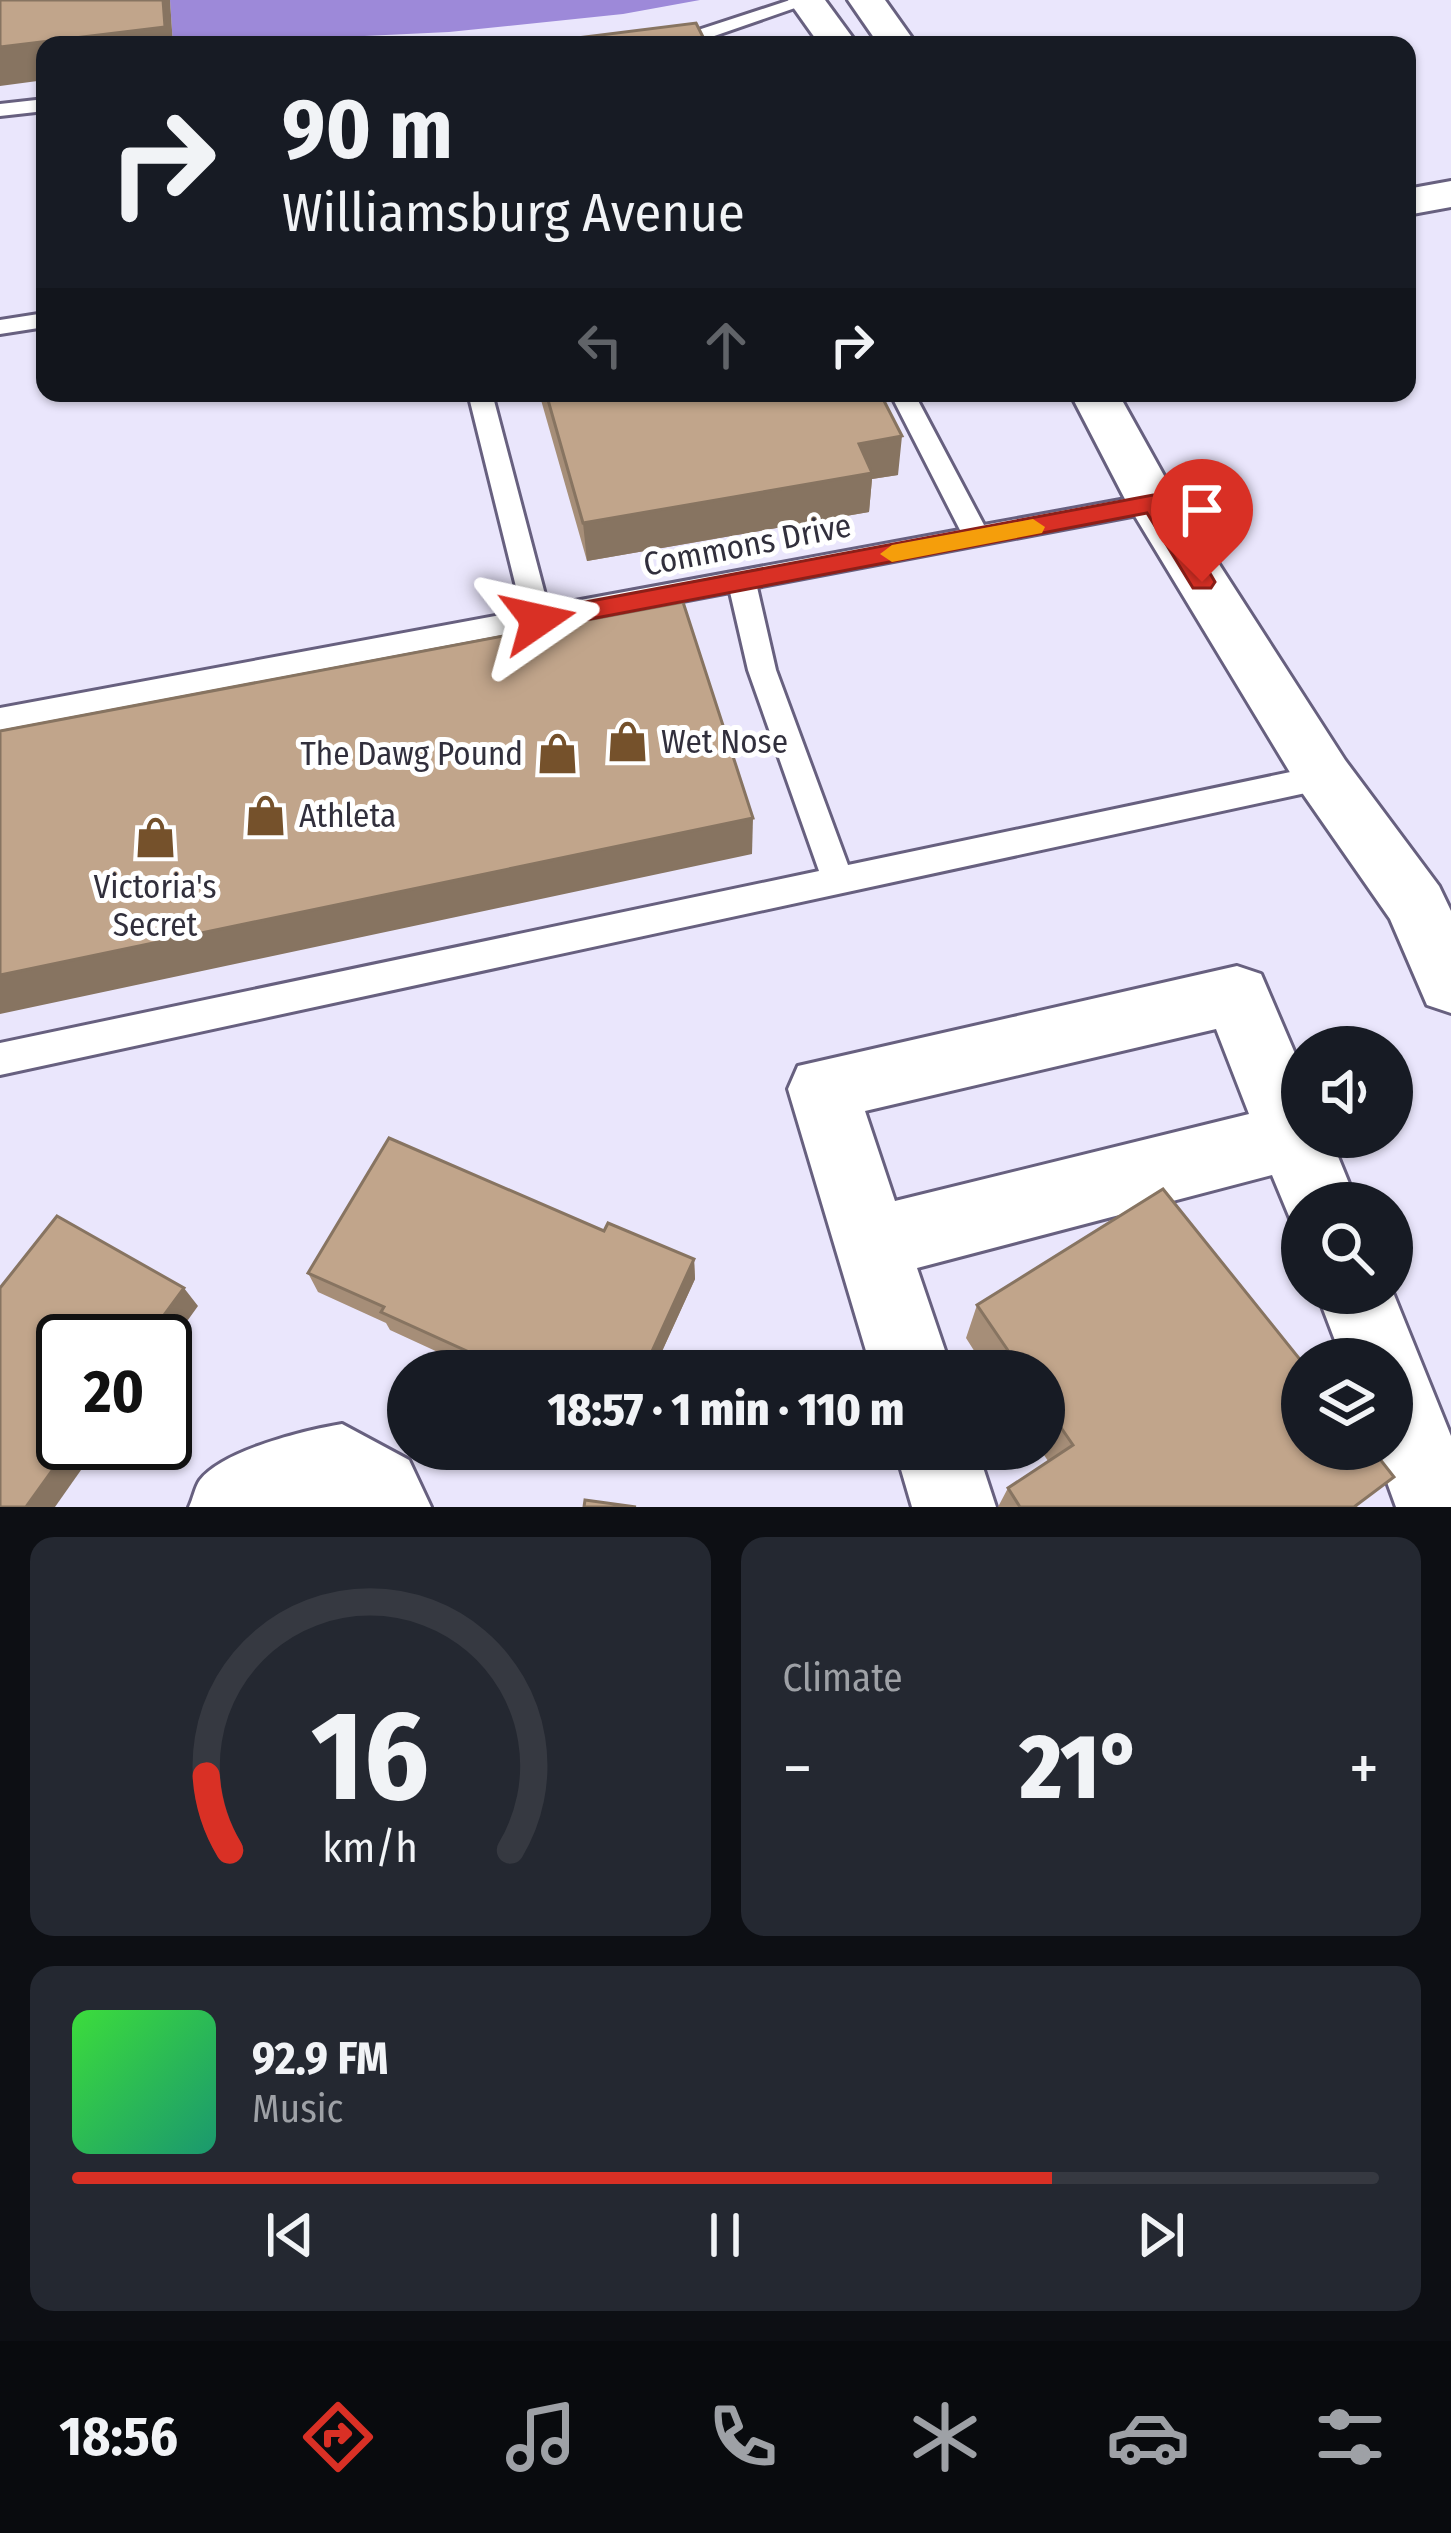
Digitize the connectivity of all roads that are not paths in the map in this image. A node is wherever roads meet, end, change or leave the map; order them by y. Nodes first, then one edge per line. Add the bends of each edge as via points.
1 (806, 0) edge
2 (866, 0) edge
3 (721, 36) edge
4 (832, 36) edge
5 (892, 36) edge
6 (36, 106) edge
7 (0, 110) edge
8 (1451, 194) edge
9 (1416, 200) edge
10 (36, 321) edge
11 (0, 327) edge
12 (482, 402) edge
13 (907, 402) edge
14 (1099, 402) edge
15 (1153, 503) junction
16 (977, 538) junction
17 (742, 582) junction
18 (538, 620) junction
19 (0, 719) edge
20 (1324, 777) junction
21 (839, 883) junction
22 (1451, 984) edge
23 (0, 1059) edge
24 (1281, 1105) edge
25 (1281, 1139) edge
26 (872, 1243) junction
27 (905, 1350) edge
28 (1413, 1442) edge
29 (943, 1470) edge
30 (231, 1507) edge
31 (388, 1507) edge
32 (954, 1507) edge
33 (1438, 1507) edge

1 - 3 lane
1 - 4 street
2 - 5 street
6 - 7 lane
8 - 9 street
10 - 11 lane
12 - 18 lane
13 - 16 lane
14 - 15 street
15 - 16 lane, Commons Drive
15 - 20 street
16 - 17 lane, Commons Drive
17 - 18 lane, Commons Drive
17 - 21 lane via 762,670
18 - 19 lane, Commons Drive
20 - 21 lane
20 - 22 street via 1416,905
21 - 23 lane
24 - 26 street via 1238,994 823,1088
25 - 26 street
26 - 27 street
28 - 33 street
29 - 32 street
30 - 31 street via 287,1474 342,1465 380,1489

